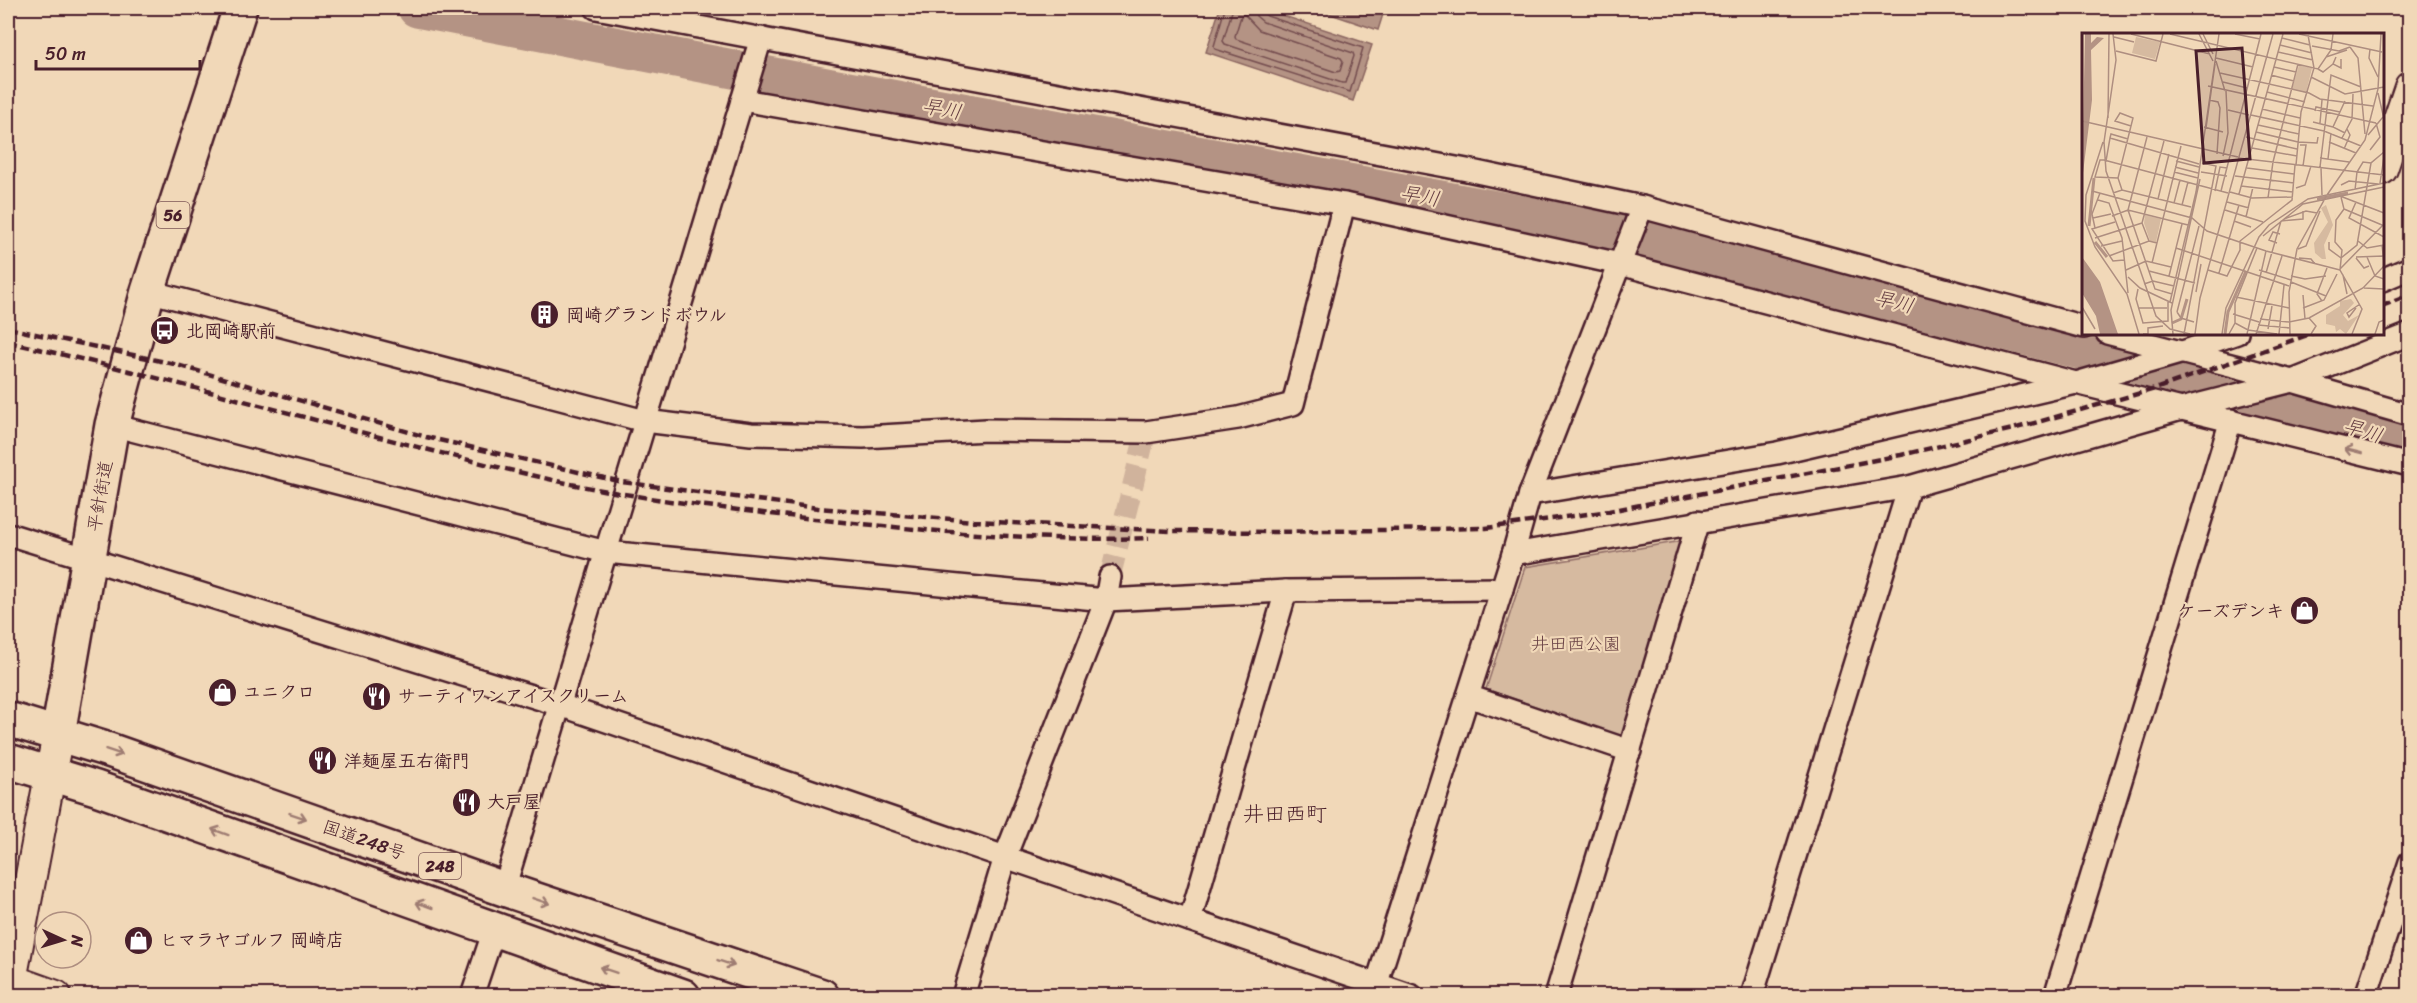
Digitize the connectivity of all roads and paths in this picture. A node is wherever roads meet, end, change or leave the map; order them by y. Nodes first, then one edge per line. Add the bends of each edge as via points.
1 (240, 8) edge
2 (596, 8) edge
3 (761, 38) junction
4 (2409, 87) edge
5 (742, 100) junction
6 (2384, 163) edge
7 (1344, 204) junction
8 (1642, 207) junction
9 (1620, 264) junction
10 (2409, 268) edge
11 (2384, 279) edge
12 (148, 291) junction
13 (2082, 326) edge
14 (2111, 334) edge
15 (2234, 334) edge
16 (2409, 334) edge
17 (2180, 353) junction
18 (2292, 381) junction
19 (2076, 383) junction
20 (2186, 408) junction
21 (2409, 415) edge
22 (2231, 420) junction
23 (645, 421) junction
24 (112, 425) junction
25 (2409, 465) edge
26 (1909, 487) junction
27 (1530, 494) junction
28 (1698, 521) junction
29 (8, 534) edge
30 (606, 552) junction
31 (1513, 554) junction
32 (90, 559) junction
33 (1110, 577) tunnel mouth
34 (1502, 590) junction
35 (1286, 591) junction
36 (1106, 600) junction
37 (1468, 696) junction
38 (560, 705) junction
39 (8, 719) edge
40 (58, 734) junction
41 (1630, 751) junction
42 (8, 761) edge
43 (50, 774) junction
44 (1005, 857) junction
45 (2409, 862) edge
46 (504, 889) junction
47 (1190, 920) junction
48 (494, 930) junction
49 (9, 985) edge
50 (1375, 990) edge
51 (56, 996) edge
52 (472, 996) edge
53 (683, 996) edge
54 (822, 996) edge
55 (963, 996) edge
56 (1412, 996) edge
57 (1556, 996) edge
58 (1752, 996) edge
59 (2055, 996) edge
60 (2367, 996) edge

1 - 12 main road, 平針街道 / 56
2 - 3 street
3 - 5 street
3 - 8 street via 1455,168
4 - 6 street
5 - 7 street
5 - 23 street
7 - 9 street
7 - 23 street via 1293,404 1238,418 1146,432 751,434
8 - 9 street
8 - 13 street
9 - 19 street
9 - 27 street
10 - 11 street
12 - 23 street
12 - 24 main road, 平針街道 / 56
14 - 17 street
15 - 17 street
16 - 18 street
17 - 18 street
17 - 19 street
18 - 20 street
18 - 21 street
19 - 20 street
19 - 27 street via 1777,453
20 - 22 street
20 - 26 street
25 -> 22 street
22 - 59 street
23 - 30 street
24 - 30 street
24 - 32 main road, 平針街道 / 56
26 - 28 street
26 - 58 street
27 - 31 street
28 - 31 street
28 - 41 street
29 - 32 street
30 - 36 street
30 - 38 street
31 - 34 street
32 - 38 street
32 - 40 main road, 平針街道 / 56
33 - 36 street
34 - 35 street
34 - 37 street
35 - 36 street
35 - 47 street
36 - 44 street
37 - 41 street
37 - 50 street
38 - 44 street
38 - 46 street
39 - 40 main road, 国道248号 / 248
40 - 43 street, 平針街道
40 -> 46 main road, 国道248号 / 248
41 - 57 street
42 - 43 main road, 248
48 -> 43 main road, 248
43 - 49 street, 平針街道
44 - 47 street
44 - 55 street
45 - 60 street
46 -> 54 main road, 国道248号 / 248
47 - 50 street
48 - 52 street
53 -> 48 main road, 248
49 - 51 street
50 - 56 street

